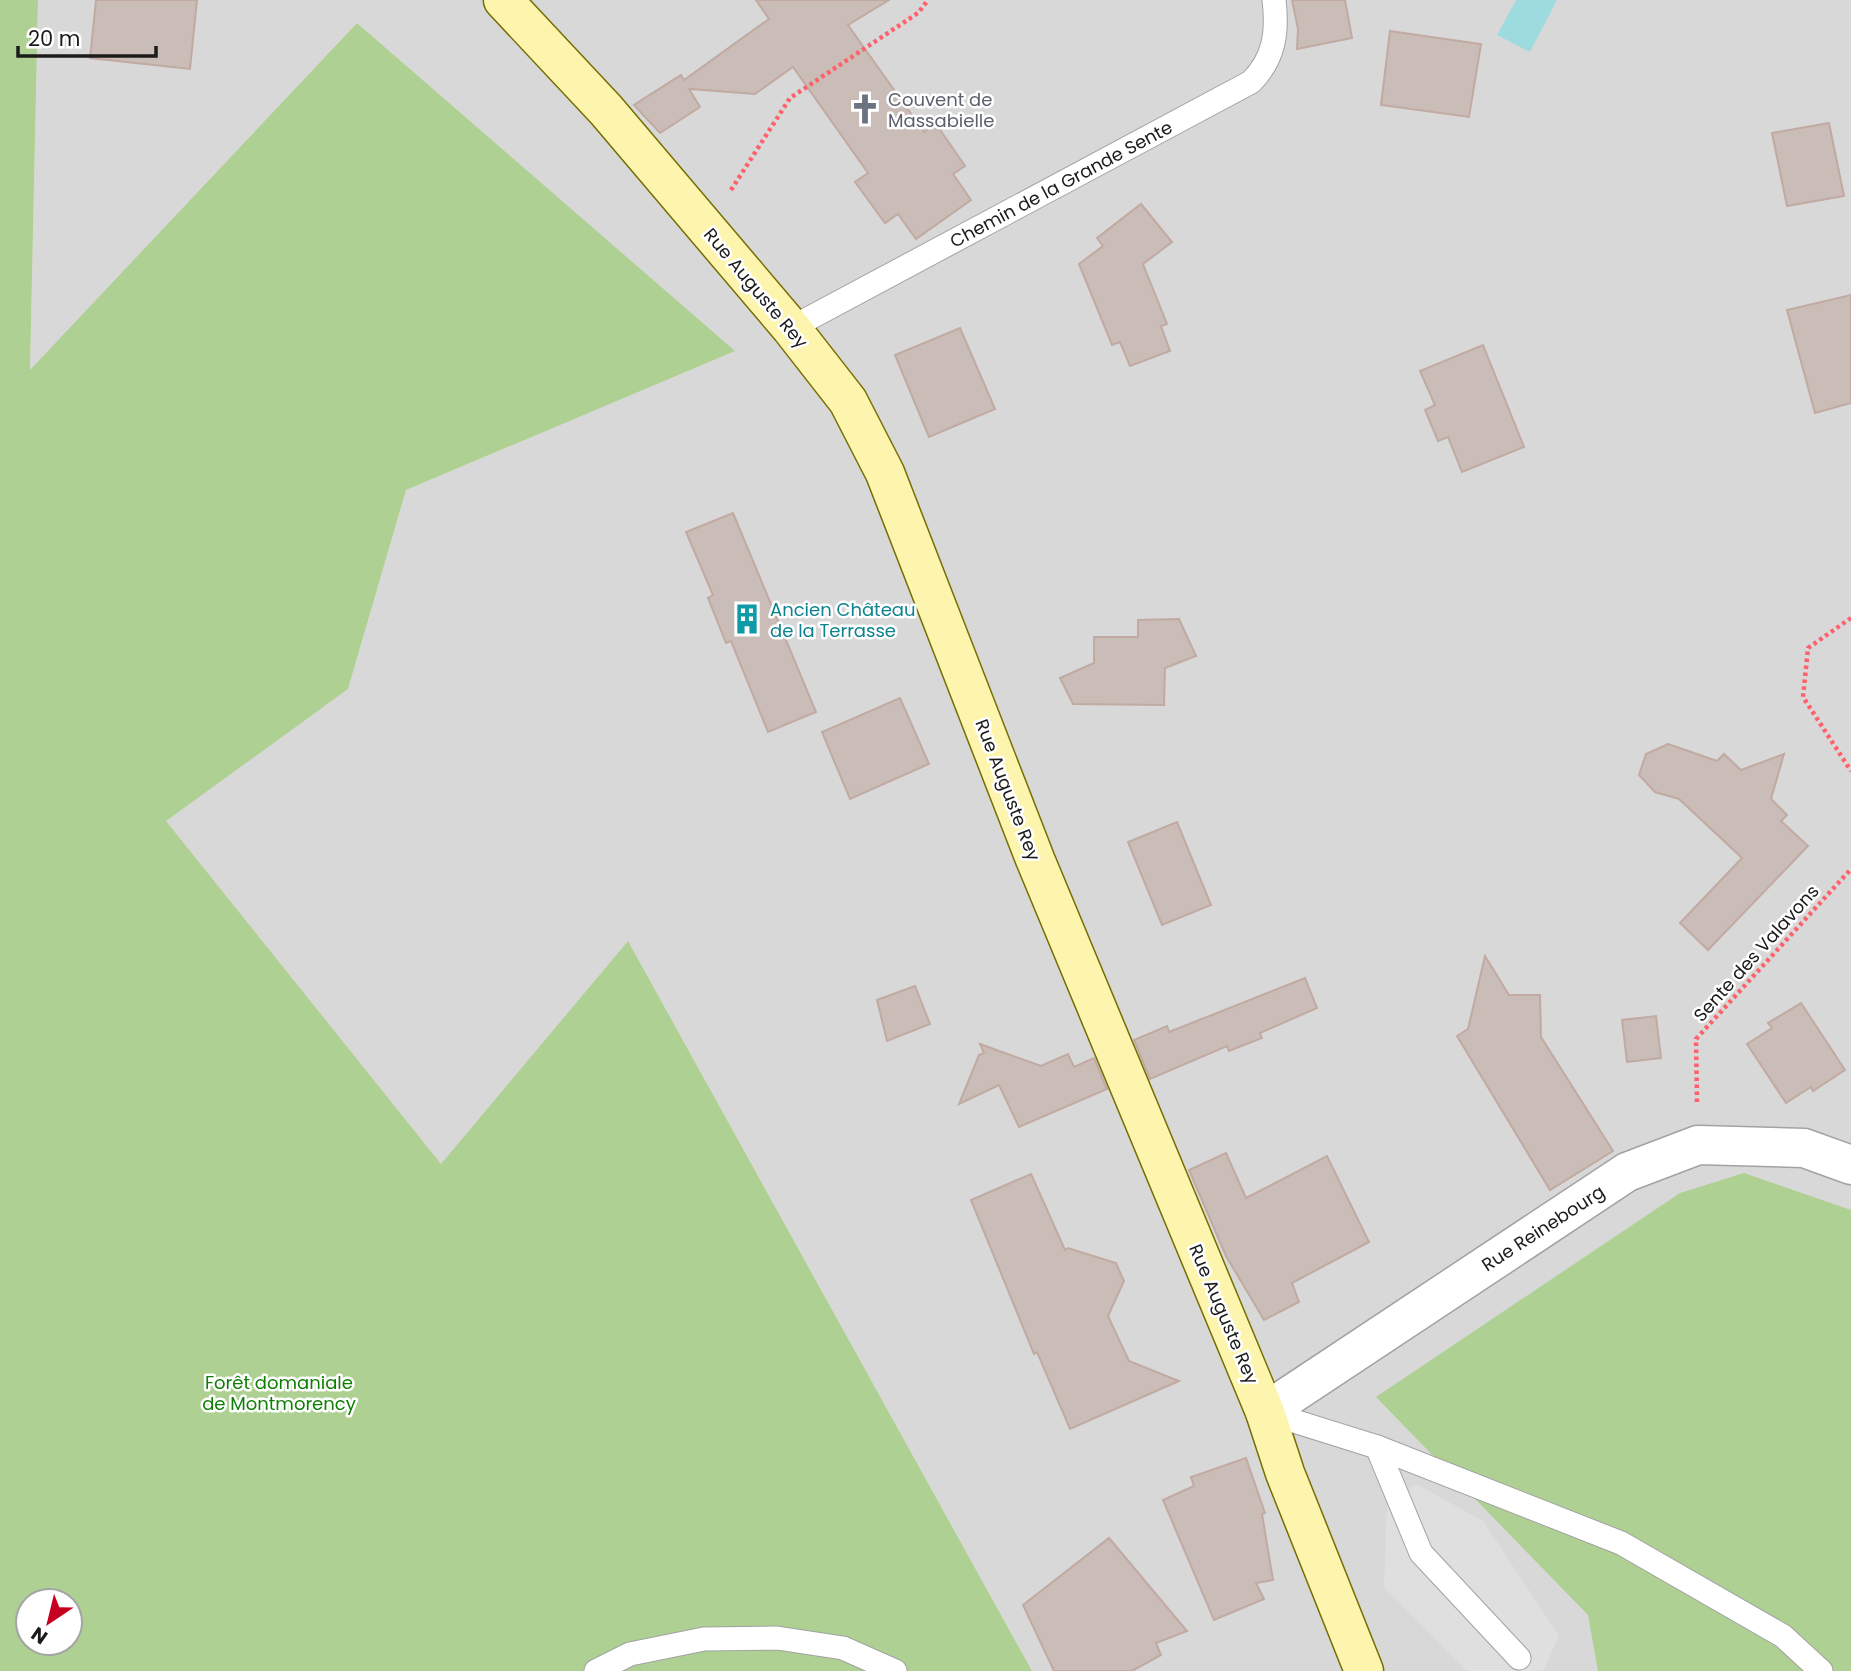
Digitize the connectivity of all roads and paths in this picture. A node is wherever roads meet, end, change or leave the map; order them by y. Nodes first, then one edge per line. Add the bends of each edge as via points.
1 (503, 0) edge
2 (928, 0) edge
3 (1274, 0) edge
4 (706, 228) junction
5 (791, 328) junction
6 (1851, 618) edge
7 (1851, 771) edge
8 (1851, 869) edge
9 (1698, 1145) junction
10 (1851, 1165) edge
11 (1265, 1412) junction
12 (1377, 1447) junction
13 (1519, 1658) dead end
14 (596, 1671) edge
15 (895, 1671) edge
16 (1364, 1671) edge
17 (1821, 1671) edge

1 - 4 street, Rue Auguste Rey via 606,110
2 - 4 path via 918,13 790,98
3 - 5 lane, Chemin de la Grande Sente via 1271,56 1251,82
4 - 5 street, Rue Auguste Rey
5 - 11 street, Rue Auguste Rey via 848,401 885,473 1035,859
6 - 7 path via 1808,648 1802,697
8 - 9 path, Sente des Valavons via 1696,1039
9 - 10 street, Rue Reinebourg via 1804,1148
9 - 11 street, Rue Reinebourg via 1628,1172
11 - 12 lane
11 - 16 street, Rue Auguste Rey
12 - 13 lane via 1422,1553
12 - 17 lane via 1621,1543 1783,1636
14 - 15 lane via 630,1654 704,1639 777,1638 843,1648

